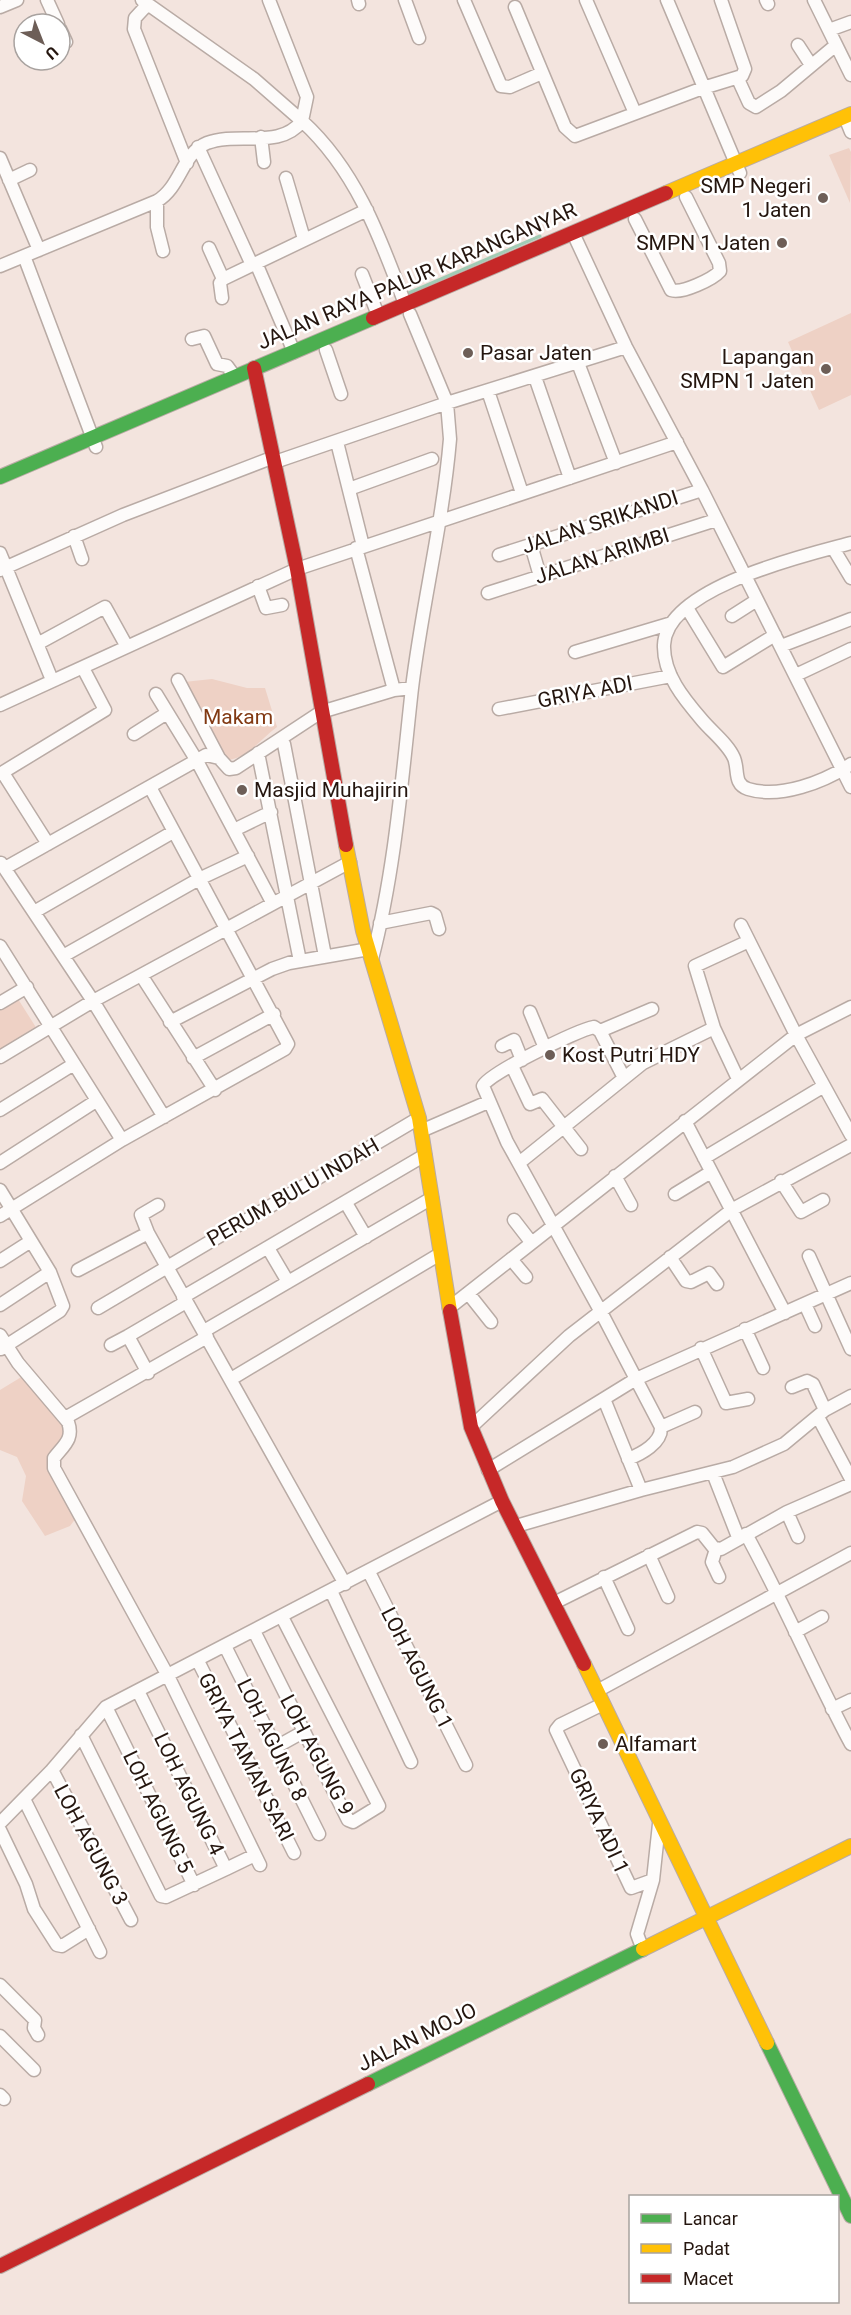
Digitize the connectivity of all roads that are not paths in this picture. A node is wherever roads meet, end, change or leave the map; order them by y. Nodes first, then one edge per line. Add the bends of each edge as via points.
1 (17, 0) edge
2 (269, 0) edge
3 (405, 0) edge
4 (464, 0) edge
5 (586, 0) edge
6 (667, 0) edge
7 (724, 0) edge
8 (814, 0) edge
9 (145, 2) edge
10 (0, 7) edge
11 (515, 7) dead end
12 (851, 22) edge
13 (829, 30) junction
14 (419, 38) dead end
15 (798, 45) dead end
16 (836, 45) junction
17 (811, 66) junction
18 (542, 73) junction
19 (851, 75) edge
20 (738, 79) junction
21 (704, 88) junction
22 (634, 114) junction
23 (302, 121) junction
24 (849, 124) edge
25 (261, 137) junction
26 (198, 147) junction
27 (0, 158) edge
28 (264, 162) dead end
29 (188, 163) junction
30 (738, 169) junction
31 (30, 170) dead end
32 (5, 175) edge
33 (286, 178) dead end
34 (686, 197) junction
35 (157, 201) junction
36 (367, 210) junction
37 (635, 219) junction
38 (575, 238) junction
39 (304, 239) junction
40 (209, 248) dead end
41 (39, 250) junction
42 (163, 251) dead end
43 (24, 256) junction
44 (254, 264) junction
45 (0, 266) edge
46 (362, 274) dead end
47 (223, 279) junction
48 (222, 298) dead end
49 (405, 302) junction
50 (378, 315) junction
51 (192, 339) dead end
52 (292, 347) junction
53 (626, 347) junction
54 (326, 350) junction
55 (578, 363) junction
56 (256, 374) junction
57 (235, 377) junction
58 (535, 377) junction
59 (488, 391) junction
60 (341, 394) dead end
61 (447, 403) junction
62 (91, 435) junction
63 (337, 442) junction
64 (677, 442) junction
65 (432, 459) dead end
66 (275, 460) junction
67 (616, 463) junction
68 (0, 477) edge
69 (570, 478) junction
70 (0, 487) edge
71 (349, 489) junction
72 (702, 490) junction
73 (522, 493) junction
74 (437, 520) junction
75 (716, 520) junction
76 (74, 536) junction
77 (851, 543) edge
78 (531, 545) junction
79 (360, 547) junction
80 (833, 548) junction
81 (0, 554) edge
82 (499, 555) dead end
83 (82, 558) dead end
84 (3, 569) edge
85 (297, 569) junction
86 (743, 574) junction
87 (540, 576) junction
88 (851, 578) edge
89 (258, 586) junction
90 (488, 593) dead end
91 (757, 600) junction
92 (282, 605) dead end
93 (687, 608) junction
94 (732, 616) dead end
95 (851, 619) edge
96 (672, 623) junction
97 (778, 640) junction
98 (39, 643) junction
99 (126, 645) junction
100 (851, 649) edge
101 (575, 652) dead end
102 (83, 668) junction
103 (671, 675) junction
104 (796, 675) junction
105 (52, 680) junction
106 (178, 680) dead end
107 (412, 688) junction
108 (394, 690) junction
109 (156, 694) dead end
110 (0, 705) edge
111 (499, 709) dead end
112 (321, 712) junction
113 (167, 713) junction
114 (134, 734) dead end
115 (284, 744) dead end
116 (258, 753) junction
117 (219, 758) junction
118 (197, 761) junction
119 (847, 767) edge
120 (2, 773) edge
121 (150, 787) junction
122 (851, 787) edge
123 (271, 812) junction
124 (234, 830) junction
125 (173, 832) junction
126 (48, 844) junction
127 (248, 856) junction
128 (350, 862) junction
129 (2, 865) edge
130 (199, 879) junction
131 (311, 883) junction
132 (288, 894) junction
133 (272, 902) junction
134 (34, 912) junction
135 (380, 923) junction
136 (741, 925) dead end
137 (227, 927) junction
138 (439, 929) dead end
139 (749, 941) junction
140 (0, 946) edge
141 (370, 954) junction
142 (63, 956) junction
143 (325, 956) junction
144 (300, 961) junction
145 (141, 975) junction
146 (254, 977) junction
147 (27, 987) junction
148 (93, 1001) junction
149 (0, 1003) edge
150 (851, 1007) edge
151 (652, 1009) dead end
152 (530, 1012) dead end
153 (274, 1014) junction
154 (170, 1022) junction
155 (51, 1026) junction
156 (714, 1028) junction
157 (600, 1031) junction
158 (796, 1035) junction
159 (502, 1046) dead end
160 (545, 1048) junction
161 (0, 1057) edge
162 (193, 1058) junction
163 (517, 1063) junction
164 (74, 1065) junction
165 (624, 1078) junction
166 (738, 1079) junction
167 (824, 1086) junction
168 (215, 1090) junction
169 (96, 1101) junction
170 (488, 1102) junction
171 (0, 1110) edge
172 (164, 1117) junction
173 (685, 1121) junction
174 (420, 1125) junction
175 (564, 1126) junction
176 (851, 1135) edge
177 (122, 1140) junction
178 (851, 1145) edge
179 (581, 1149) dead end
180 (425, 1155) junction
181 (704, 1158) junction
182 (519, 1162) junction
183 (0, 1163) edge
184 (711, 1172) junction
185 (615, 1176) junction
186 (781, 1181) junction
187 (0, 1190) edge
188 (675, 1194) dead end
189 (432, 1198) junction
190 (823, 1200) dead end
191 (346, 1203) junction
192 (158, 1205) dead end
193 (631, 1205) dead end
194 (11, 1209) junction
195 (733, 1209) junction
196 (0, 1216) edge
197 (514, 1220) dead end
198 (553, 1225) junction
199 (148, 1233) junction
200 (366, 1237) junction
201 (31, 1241) junction
202 (531, 1242) junction
203 (268, 1248) junction
204 (440, 1254) junction
205 (810, 1256) dead end
206 (669, 1257) junction
207 (511, 1259) junction
208 (0, 1261) edge
209 (167, 1266) junction
210 (78, 1270) dead end
211 (50, 1272) junction
212 (526, 1277) dead end
213 (288, 1282) junction
214 (851, 1283) edge
215 (717, 1284) dead end
216 (468, 1293) junction
217 (826, 1293) junction
218 (185, 1299) junction
219 (806, 1304) junction
220 (0, 1305) edge
221 (98, 1308) dead end
222 (449, 1308) junction
223 (601, 1312) junction
224 (785, 1313) junction
225 (490, 1322) dead end
226 (815, 1326) dead end
227 (745, 1329) junction
228 (205, 1334) junction
229 (128, 1336) junction
230 (2, 1343) edge
231 (111, 1345) dead end
232 (701, 1348) junction
233 (851, 1349) edge
234 (763, 1368) dead end
235 (148, 1372) junction
236 (231, 1379) junction
237 (636, 1379) junction
238 (792, 1387) dead end
239 (851, 1396) edge
240 (604, 1399) junction
241 (748, 1399) dead end
242 (695, 1412) dead end
243 (821, 1413) junction
244 (65, 1418) junction
245 (471, 1427) junction
246 (661, 1427) junction
247 (628, 1459) junction
248 (488, 1470) junction
249 (713, 1473) junction
250 (851, 1479) edge
251 (851, 1484) edge
252 (641, 1490) junction
253 (502, 1501) junction
254 (787, 1512) junction
255 (516, 1526) junction
256 (742, 1536) junction
257 (798, 1537) dead end
258 (716, 1549) junction
259 (851, 1554) edge
260 (649, 1555) junction
261 (369, 1572) junction
262 (604, 1577) junction
263 (719, 1577) dead end
264 (345, 1584) junction
265 (331, 1591) junction
266 (779, 1593) junction
267 (668, 1598) dead end
268 (554, 1603) junction
269 (282, 1617) junction
270 (822, 1617) dead end
271 (628, 1629) dead end
272 (254, 1631) junction
273 (795, 1632) junction
274 (225, 1646) junction
275 (198, 1661) junction
276 (168, 1676) junction
277 (138, 1691) junction
278 (600, 1698) junction
279 (851, 1700) edge
280 (106, 1707) junction
281 (832, 1709) junction
282 (303, 1732) junction
283 (81, 1735) junction
284 (851, 1744) edge
285 (276, 1747) junction
286 (411, 1762) dead end
287 (465, 1765) dead end
288 (52, 1770) junction
289 (24, 1800) junction
290 (0, 1823) edge
291 (659, 1824) junction
292 (0, 1830) edge
293 (319, 1834) dead end
294 (851, 1846) edge
295 (294, 1853) dead end
296 (226, 1869) junction
297 (653, 1880) junction
298 (194, 1885) junction
299 (707, 1918) junction
300 (130, 1920) dead end
301 (89, 1929) junction
302 (641, 1946) junction
303 (100, 1952) dead end
304 (0, 1985) edge
305 (38, 2035) dead end
306 (0, 2036) edge
307 (34, 2070) dead end
308 (851, 2216) edge
309 (0, 2266) edge

1 - 10 street
2 - 23 street via 307,97
3 - 14 street
4 - 18 street via 501,86 510,87
5 - 22 street
6 - 21 street
7 - 20 street via 745,69
8 - 13 street
9 - 23 street via 254,79
9 - 29 street via 135,18 134,29
11 - 18 street
12 - 13 street
13 - 16 street
15 - 17 street
16 - 17 street
16 - 19 street
17 - 20 street via 756,107 749,103
18 - 22 street via 571,135
20 - 21 street
21 - 22 street
21 - 30 street
23 - 25 street via 286,135
23 - 36 street via 338,160
24 - 30 main road, JALAN RAYA PALUR KARANGANYAR
25 - 26 street via 229,138
25 - 28 street
26 - 29 street
26 - 44 street
27 - 32 street
29 - 35 street via 170,192
30 - 34 main road, JALAN RAYA PALUR KARANGANYAR
30 - 38 main road, JALAN RAYA PALUR KARANGANYAR
31 - 32 street
32 - 41 street
33 - 39 street
34 - 37 main road, JALAN RAYA PALUR KARANGANYAR
34 - 37 street via 719,263 720,271 715,276 673,291
35 - 41 street
35 - 42 street via 157,227
36 - 39 street
36 - 49 street
37 - 38 main road, JALAN RAYA PALUR KARANGANYAR
38 - 49 main road, JALAN RAYA PALUR KARANGANYAR
38 - 53 street
39 - 44 street
40 - 47 street
41 - 43 street
43 - 45 street
43 - 62 street
44 - 47 street
44 - 52 street
46 - 50 street
47 - 48 street
49 - 50 main road, JALAN RAYA PALUR KARANGANYAR
49 - 61 street
50 - 52 main road, JALAN RAYA PALUR KARANGANYAR
50 - 54 main road, JALAN RAYA PALUR KARANGANYAR
51 - 57 street via 204,336 217,364 227,366
52 - 56 main road, JALAN RAYA PALUR KARANGANYAR
53 - 55 street
53 - 64 street
54 - 56 main road, JALAN RAYA PALUR KARANGANYAR
54 - 60 street
55 - 58 street
55 - 67 street
56 - 57 main road, JALAN RAYA PALUR KARANGANYAR
56 - 62 main road, JALAN RAYA PALUR KARANGANYAR
56 - 66 main road
57 - 62 main road, JALAN RAYA PALUR KARANGANYAR
58 - 59 street
58 - 69 street
59 - 61 street
59 - 73 street
61 - 63 street
61 - 74 street via 450,439
62 - 68 main road, JALAN RAYA PALUR KARANGANYAR
62 - 70 main road, JALAN RAYA PALUR KARANGANYAR
63 - 66 street
63 - 71 street
64 - 67 street
64 - 72 street
65 - 71 street
66 - 76 street via 123,514
66 - 85 main road
67 - 69 street
69 - 73 street
71 - 79 street
72 - 75 street
72 - 78 street, JALAN SRIKANDI
73 - 74 street
74 - 79 street
74 - 107 street
75 - 86 street
75 - 87 street, JALAN ARIMBI
76 - 83 street
76 - 84 street
77 - 80 street
78 - 82 street, JALAN SRIKANDI
78 - 87 street
79 - 85 street
79 - 108 street
80 - 86 street
80 - 88 street
81 - 84 street
84 - 98 street
85 - 89 street
85 - 112 main road
86 - 91 street
86 - 93 street
87 - 90 street, JALAN ARIMBI
89 - 92 street via 266,608
89 - 99 street
91 - 94 street
91 - 97 street
93 - 96 street
93 - 97 street via 723,667
95 - 97 street
96 - 101 street
96 - 103 street via 664,645
97 - 104 street
98 - 99 street via 105,607
98 - 105 street
99 - 102 street
100 - 104 street
102 - 105 street
102 - 120 street via 105,710
103 - 111 street, GRIYA ADI
103 - 119 street via 695,712 734,758 741,786 778,792
104 - 119 street
105 - 110 street
106 - 117 street
107 - 108 street
107 - 135 street
108 - 112 street
109 - 113 street
112 - 116 street
112 - 128 main road
113 - 114 street
113 - 118 street
115 - 131 street
116 - 117 street via 232,769
116 - 123 street
117 - 118 street via 210,755
118 - 121 street
118 - 124 street
119 - 122 street
120 - 126 street
121 - 125 street
121 - 126 street
123 - 124 street
123 - 132 street
124 - 127 street
125 - 130 street
125 - 134 street
126 - 129 street
127 - 130 street
127 - 133 street
128 - 131 street
128 - 141 main road
129 - 134 street
130 - 137 street
130 - 142 street
131 - 132 street
131 - 143 street
132 - 133 street
132 - 144 street
133 - 137 street
134 - 142 street
135 - 138 street via 431,913
135 - 141 street
136 - 139 street
137 - 145 street
137 - 146 street
139 - 156 street via 695,966
139 - 158 street
140 - 147 street
141 - 143 street
141 - 174 main road
142 - 148 street
143 - 144 street
144 - 146 street
145 - 148 street
145 - 154 street
146 - 153 street
146 - 154 street
147 - 149 street
147 - 155 street
148 - 155 street
148 - 172 street
150 - 158 street
151 - 157 street
152 - 160 street
153 - 162 street
153 - 168 street via 288,1044 285,1049
154 - 162 street
155 - 161 street
155 - 164 street
156 - 165 street via 650,1059
156 - 166 street
157 - 160 street via 589,1028
157 - 165 street
158 - 166 street
158 - 167 street
159 - 163 street via 514,1040
160 - 163 street
162 - 168 street
163 - 170 street via 484,1082
163 - 175 street via 530,1104 544,1100
164 - 169 street
164 - 171 street
165 - 175 street
166 - 173 street
167 - 176 street
167 - 181 street
168 - 172 street
169 - 177 street
169 - 183 street
170 - 174 street, PERUM BULU INDAH
170 - 182 street
172 - 177 street
173 - 181 street
173 - 185 street
174 - 180 main road
174 - 209 street, PERUM BULU INDAH
175 - 179 street
175 - 182 street
177 - 194 street
178 - 186 street
180 - 189 main road
180 - 191 street
181 - 184 street
182 - 198 street
184 - 188 street
184 - 195 street
185 - 193 street
185 - 198 street
186 - 190 street via 801,1212
186 - 195 street
187 - 194 street
189 - 200 street
189 - 204 main road
191 - 200 street
191 - 203 street
192 - 199 street via 141,1215
194 - 196 street
194 - 201 street
195 - 206 street
195 - 224 street
197 - 202 street
198 - 202 street
198 - 223 street
199 - 209 street
199 - 210 street
200 - 213 street
201 - 208 street
201 - 211 street
202 - 207 street
203 - 213 street
203 - 218 street
204 - 222 main road
204 - 236 street
205 - 217 street
206 - 215 street via 686,1281 709,1273
206 - 223 street
207 - 212 street
207 - 216 street
209 - 218 street
209 - 221 street, PERUM BULU INDAH
211 - 220 street
211 - 230 street via 63,1309
213 - 228 street
214 - 217 street
216 - 222 street
216 - 225 street
217 - 219 street
217 - 233 street
218 - 228 street
218 - 229 street
219 - 224 street
219 - 226 street
222 - 245 main road
223 - 237 street
223 - 245 street via 535,1365
224 - 227 street
227 - 232 street
227 - 234 street
228 - 235 street
228 - 236 street
229 - 231 street
229 - 235 street
230 - 244 street
232 - 237 street
232 - 241 street via 726,1403
235 - 244 street
236 - 264 street
237 - 240 street
237 - 246 street
238 - 243 street via 807,1381 813,1384
239 - 243 street
240 - 247 street
240 - 248 street
242 - 246 street
243 - 249 street via 784,1444
243 - 250 street
244 - 276 street, LOH AGUNG 4 via 72,1431 70,1440 54,1458 54,1468
245 - 248 main road
246 - 247 street via 660,1436 647,1449
247 - 252 street
248 - 253 main road
249 - 252 street
249 - 256 street
251 - 254 street
252 - 255 street
253 - 255 main road
253 - 261 street
254 - 256 street
254 - 257 street
255 - 268 main road
256 - 258 street
256 - 266 street
258 - 260 street via 698,1532
258 - 263 street via 712,1563
259 - 266 street
260 - 262 street
260 - 267 street
261 - 264 street
261 - 287 street, LOH AGUNG 1
262 - 268 street
262 - 271 street
264 - 265 street
265 - 269 street
265 - 286 street
266 - 273 street
266 - 278 street
268 - 278 main road
269 - 272 street
269 - 282 street, LOH AGUNG 9 via 378,1809 350,1822
270 - 273 street
272 - 274 street
272 - 282 street, LOH AGUNG 9
273 - 281 street
274 - 275 street
274 - 285 street, LOH AGUNG 8
275 - 276 street
275 - 295 street, GRIYA TAMAN SARI
276 - 277 street
276 - 296 street, LOH AGUNG 4 via 258,1860
277 - 280 street
277 - 296 street, LOH AGUNG 4
278 - 291 main road
278 - 297 street, GRIYA ADI 1 via 556,1730 631,1888
279 - 281 street
280 - 283 street
280 - 298 street, LOH AGUNG 5
281 - 284 street
282 - 285 street
283 - 288 street
283 - 298 street, LOH AGUNG 5 via 161,1896
285 - 293 street, LOH AGUNG 8
288 - 289 street
288 - 300 street, LOH AGUNG 3
289 - 290 street
289 - 301 street
291 - 297 street, GRIYA ADI 1
291 - 299 main road
292 - 301 street via 34,1909 57,1945
294 - 299 main road, JALAN MOJO
296 - 298 street
297 - 302 street via 637,1934
299 - 302 main road, JALAN MOJO
299 - 308 main road
301 - 303 street
302 - 309 main road, JALAN MOJO
304 - 305 street via 35,2020
306 - 307 street

